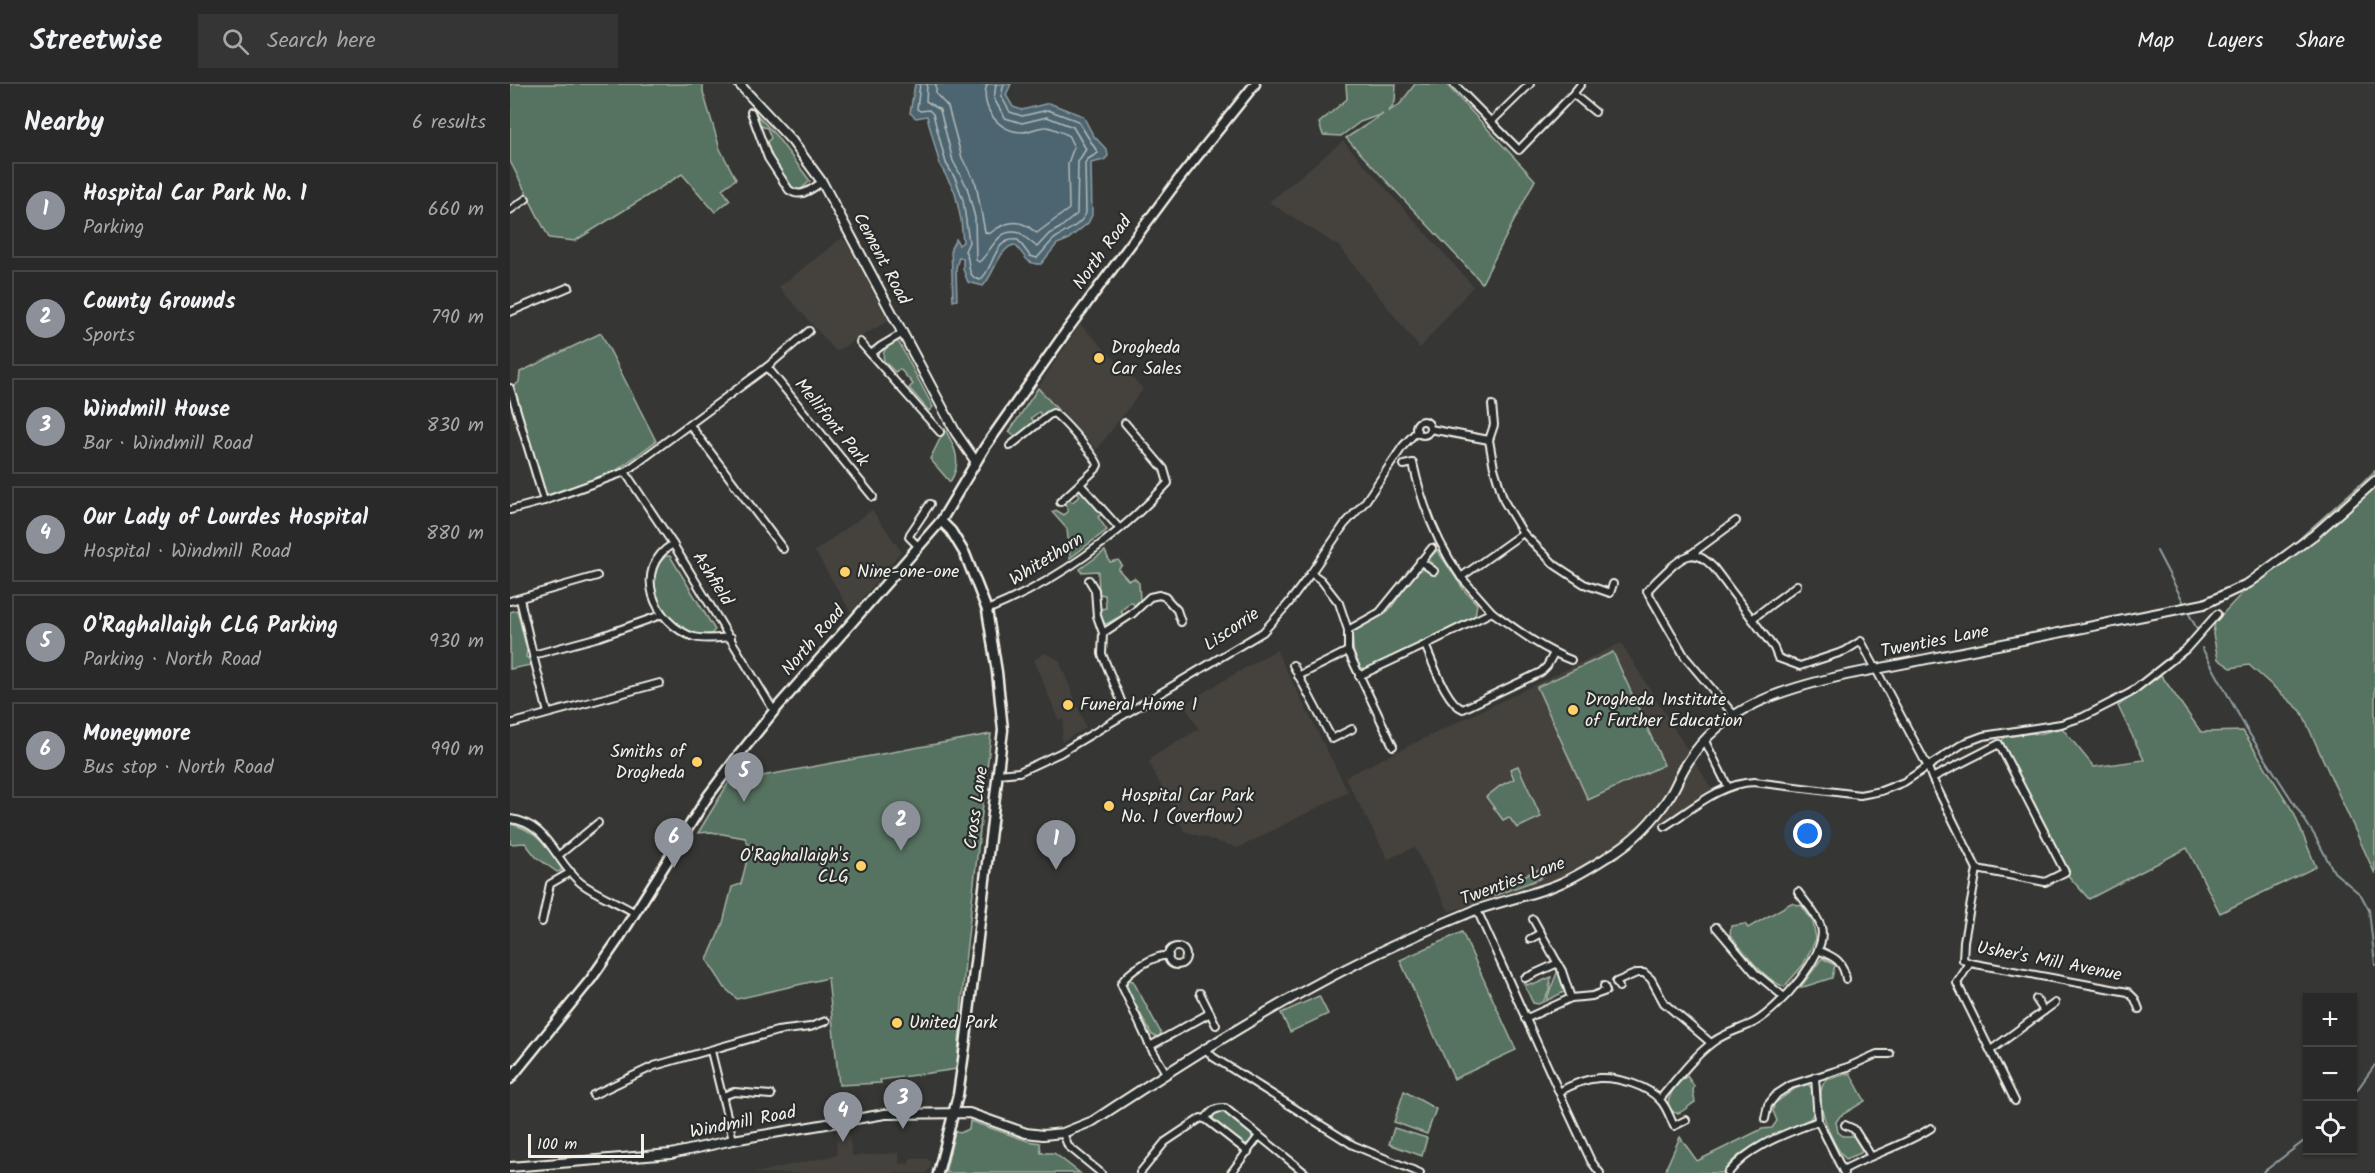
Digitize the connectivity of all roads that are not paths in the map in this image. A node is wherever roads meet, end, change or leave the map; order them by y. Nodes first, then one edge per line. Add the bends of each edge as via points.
1 (739, 84) edge
2 (1255, 84) edge
3 (1454, 84) edge
4 (1530, 84) edge
5 (1581, 84) edge
6 (1574, 94) junction
7 (750, 112) dead end
8 (1595, 112) dead end
9 (1491, 122) junction
10 (822, 182) junction
11 (526, 199) dead end
12 (510, 210) edge
13 (569, 287) dead end
14 (510, 312) edge
15 (808, 331) dead end
16 (903, 333) junction
17 (860, 342) dead end
18 (871, 354) junction
19 (767, 367) junction
20 (510, 388) edge
21 (1492, 405) dead end
22 (1125, 423) dead end
23 (690, 425) junction
24 (1430, 429) junction
25 (1417, 431) junction
26 (940, 432) dead end
27 (1489, 440) junction
28 (1010, 446) dead end
29 (976, 462) junction
30 (1404, 465) dead end
31 (625, 472) junction
32 (2375, 481) edge
33 (1080, 484) junction
34 (873, 497) dead end
35 (544, 501) junction
36 (1060, 502) dead end
37 (930, 504) dead end
38 (510, 510) edge
39 (1736, 520) dead end
40 (941, 521) junction
41 (1119, 528) junction
42 (1523, 532) junction
43 (673, 544) junction
44 (919, 547) junction
45 (1432, 548) dead end
46 (783, 549) dead end
47 (1689, 555) junction
48 (1420, 561) junction
49 (1434, 571) dead end
50 (1311, 573) junction
51 (597, 576) dead end
52 (1461, 577) junction
53 (1089, 580) dead end
54 (1613, 584) dead end
55 (1797, 585) dead end
56 (520, 599) junction
57 (510, 601) edge
58 (987, 610) junction
59 (1492, 612) junction
60 (2217, 614) dead end
61 (661, 615) junction
62 (1752, 620) junction
63 (1181, 622) dead end
64 (1348, 630) junction
65 (1103, 633) junction
66 (731, 637) junction
67 (1425, 645) junction
68 (1348, 651) junction
69 (1554, 653) junction
70 (533, 655) junction
71 (1571, 660) dead end
72 (1293, 665) dead end
73 (1876, 669) junction
74 (1298, 676) junction
75 (1359, 676) junction
76 (660, 682) dead end
77 (774, 711) junction
78 (548, 713) junction
79 (1126, 713) junction
80 (1734, 715) junction
81 (510, 724) edge
82 (1352, 729) dead end
83 (1705, 741) junction
84 (1393, 746) dead end
85 (1928, 767) junction
86 (998, 774) junction
87 (1932, 777) junction
88 (1728, 787) junction
89 (510, 819) edge
90 (598, 823) dead end
91 (1665, 826) dead end
92 (559, 855) junction
93 (1977, 869) junction
94 (571, 872) junction
95 (1798, 892) dead end
96 (1477, 910) junction
97 (635, 913) junction
98 (1533, 919) dead end
99 (542, 922) dead end
100 (1716, 927) dead end
101 (1541, 933) junction
102 (1530, 939) dead end
103 (1818, 950) junction
104 (1168, 956) dead end
105 (1558, 963) junction
106 (1970, 963) junction
107 (1525, 978) dead end
108 (1845, 979) dead end
109 (1604, 986) dead end
110 (1619, 987) dead end
111 (1200, 993) dead end
112 (1784, 997) junction
113 (1571, 998) junction
114 (2036, 999) dead end
115 (2055, 1003) dead end
116 (2139, 1009) dead end
117 (2044, 1011) junction
118 (1210, 1013) junction
119 (1525, 1019) junction
120 (826, 1021) dead end
121 (1216, 1025) dead end
122 (1711, 1043) junction
123 (1150, 1046) junction
124 (1205, 1048) junction
125 (1991, 1050) junction
126 (711, 1051) junction
127 (1890, 1054) dead end
128 (1166, 1073) junction
129 (1815, 1077) junction
130 (510, 1079) edge
131 (1559, 1092) junction
132 (593, 1095) dead end
133 (771, 1095) dead end
134 (723, 1096) junction
135 (1660, 1099) junction
136 (2015, 1101) dead end
137 (954, 1111) junction
138 (1205, 1119) junction
139 (1765, 1119) dead end
140 (1686, 1120) dead end
141 (1818, 1121) junction
142 (1845, 1125) dead end
143 (1931, 1128) dead end
144 (1063, 1132) junction
145 (1259, 1136) junction
146 (733, 1140) junction
147 (1248, 1152) junction
148 (1871, 1156) junction
149 (510, 1167) edge
150 (1843, 1172) edge
151 (938, 1173) edge
152 (1101, 1173) edge
153 (1140, 1173) edge
154 (1231, 1173) edge
155 (1305, 1173) edge
156 (1420, 1173) edge
157 (1600, 1173) edge
158 (1728, 1173) edge

1 - 10 street, Cement Road via 792,141
2 - 29 main road, North Road via 1132,241
3 - 9 street
4 - 9 street
5 - 6 street
6 - 8 street
6 - 9 street via 1519,150
7 - 10 street via 768,158 792,193 801,194
10 - 16 street, Cement Road
11 - 12 street
13 - 14 street
15 - 19 street
16 - 18 street
16 - 29 street, Cement Road via 956,433
17 - 18 street
18 - 26 street
19 - 23 street
19 - 34 street, Mellifont Park
20 - 35 street
21 - 27 street via 1494,425
22 - 41 street, Whitethorn via 1164,469 1168,483
23 - 31 street
23 - 46 street
24 - 25 street via 1423,434
24 - 25 street via 1422,421 1417,424
24 - 27 street
25 - 50 street, Liscorrie
27 - 42 street via 1504,501
28 - 33 street via 1049,415 1059,416 1098,460 1096,469
29 - 40 main road, North Road
30 - 52 street via 1413,463 1425,512
31 - 35 street
31 - 43 street
32 - 73 street, Twenties Lane via 2314,535 2249,583 2204,604
33 - 36 street
33 - 41 street
35 - 38 street
37 - 44 street via 909,537
39 - 47 street
40 - 44 main road, North Road
40 - 58 main road, Cross Lane via 964,554
41 - 58 street, Whitethorn via 1040,585
42 - 52 street
42 - 54 street via 1555,565 1584,584 1610,593
43 - 61 street, Ashfield via 663,550 651,573
43 - 66 street, Ashfield
44 - 77 main road, North Road
45 - 48 street
47 - 62 street via 1702,557 1712,566
47 - 80 street via 1647,591 1685,657
48 - 49 street
48 - 64 street via 1380,612
50 - 64 street via 1339,603
50 - 79 street, Liscorrie via 1263,632
51 - 56 street
52 - 59 street
53 - 65 street via 1095,590
55 - 62 street
56 - 57 street
56 - 70 street
58 - 86 main road, Cross Lane via 1003,730
59 - 67 street
59 - 69 street
60 - 85 street via 2186,649 2130,693 2061,724 1983,736 1964,743
61 - 66 street via 695,637
61 - 70 street via 599,638
62 - 73 street via 1778,658 1800,666 1845,651 1861,640
63 - 65 street via 1177,610 1159,595 1150,597
64 - 68 street
65 - 79 street via 1102,654
66 - 77 street, Ashfield
67 - 69 street via 1450,700 1463,709 1541,672
67 - 75 street
68 - 74 street
68 - 75 street
69 - 71 street
70 - 78 street
72 - 74 street
73 - 80 street, Twenties Lane via 1801,685
73 - 85 street
74 - 82 street via 1332,739
75 - 84 street
76 - 78 street
77 - 97 main road, North Road via 708,796
78 - 81 street
79 - 86 street, Liscorrie via 1034,766
80 - 83 street, Twenties Lane
83 - 88 street
83 - 96 street, Twenties Lane via 1688,760 1658,813 1631,841 1559,884
85 - 87 street
85 - 88 street via 1889,788 1860,795 1754,782
86 - 137 main road, Cross Lane
87 - 93 street
87 - 93 street via 1999,744 2065,872 2045,882
88 - 91 street
89 - 92 street via 531,825
90 - 92 street
92 - 94 street
93 - 106 street, Usher's Mill Avenue via 1962,955
94 - 97 street via 581,883
94 - 99 street via 550,884
95 - 103 street via 1821,927
96 - 119 street
96 - 124 street, Twenties Lane via 1347,968
97 - 130 main road, North Road via 591,979
98 - 101 street
100 - 112 street via 1755,973
101 - 102 street
101 - 105 street
103 - 108 street via 1839,961
103 - 112 street
104 - 123 street via 1162,955 1132,971 1120,984
105 - 107 street
105 - 113 street
106 - 116 street, Usher's Mill Avenue via 2128,992
106 - 125 street via 1957,983
109 - 113 street via 1606,991
110 - 122 street via 1616,982 1644,973 1664,1003
111 - 118 street
112 - 122 street via 1755,1022
113 - 119 street
114 - 117 street
115 - 117 street
117 - 125 street
118 - 121 street
118 - 123 street
119 - 131 street
120 - 126 street
122 - 135 street
123 - 128 street
124 - 128 street, Twenties Lane
124 - 156 street via 1213,1057 1353,1145
125 - 136 street
126 - 132 street via 644,1070
126 - 134 street
127 - 129 street via 1877,1054
128 - 144 street, Twenties Lane via 1093,1120
129 - 139 street via 1777,1094 1768,1105
129 - 141 street
131 - 135 street via 1600,1078 1637,1085
131 - 157 street
133 - 134 street via 734,1092
134 - 146 street
135 - 140 street via 1674,1126
137 - 144 street, Twenties Lane via 1026,1132
137 - 146 street, Windmill Road via 885,1114
137 - 151 main road
138 - 145 street via 1219,1107 1225,1108
138 - 147 street
138 - 153 street via 1165,1142
141 - 150 street
141 - 158 street via 1754,1149
142 - 148 street via 1854,1130
143 - 148 street
144 - 152 street via 1068,1146
145 - 147 street
145 - 155 street
146 - 149 street, Windmill Road via 671,1154
147 - 154 street
148 - 150 street

